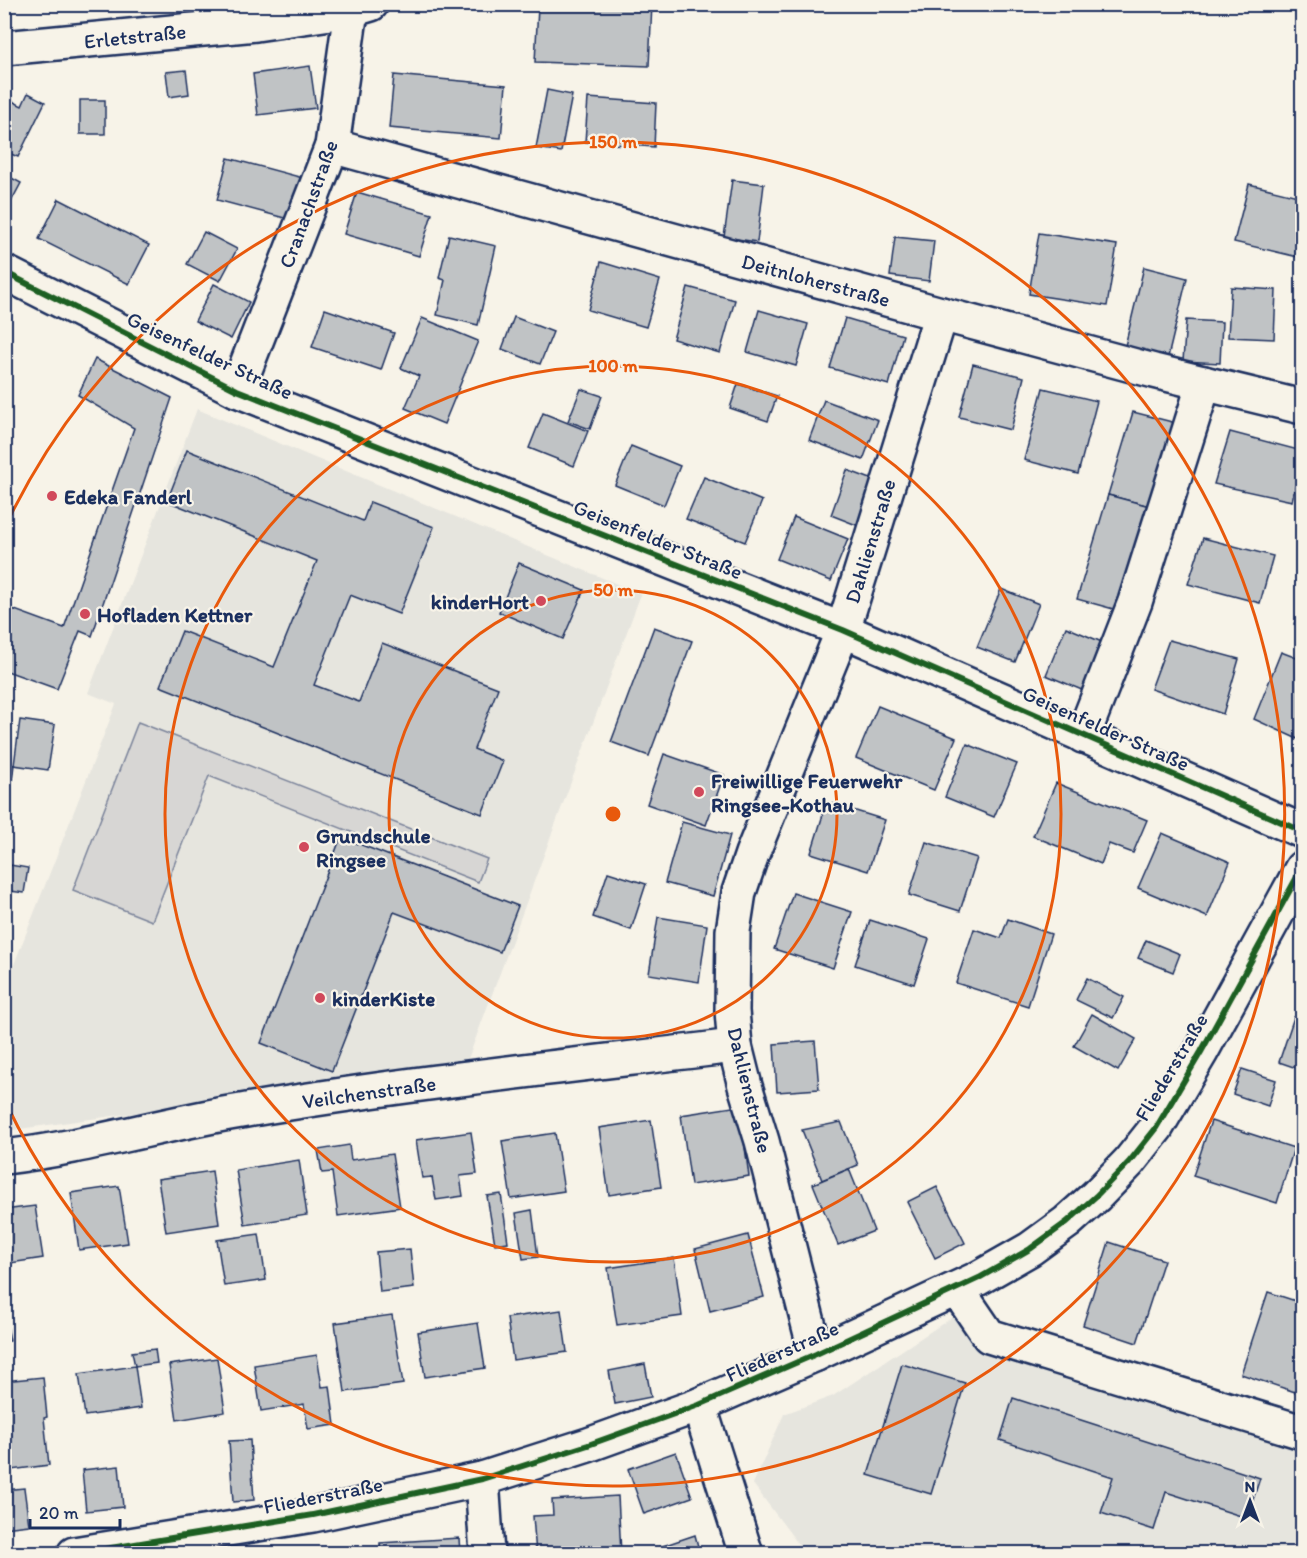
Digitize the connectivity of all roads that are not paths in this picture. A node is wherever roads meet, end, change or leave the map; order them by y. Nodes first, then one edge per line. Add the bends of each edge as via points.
1 (357, 6) edge
2 (4, 48) edge
3 (332, 146) junction
4 (4, 272) edge
5 (941, 314) junction
6 (1204, 383) junction
7 (237, 390) junction
8 (1302, 407) edge
9 (843, 630) junction
10 (1083, 736) junction
11 (1302, 831) edge
12 (1302, 868) edge
13 (735, 1046) junction
14 (4, 1157) edge
15 (957, 1289) junction
16 (816, 1354) junction
17 (699, 1405) junction
18 (1302, 1432) edge
19 (482, 1479) junction
20 (74, 1554) edge
21 (486, 1554) edge
22 (746, 1554) edge

1 - 2 street, Erletstraße via 256,24
1 - 3 street, Cranachstraße
3 - 5 street, Deitnloherstraße
3 - 7 street, Cranachstraße
4 - 7 street, Geisenfelder Straße
5 - 6 street, Deitnloherstraße
5 - 9 street, Dahlienstraße
6 - 8 street, Deitnloherstraße
6 - 10 street via 1135,602
7 - 9 street, Geisenfelder Straße
9 - 10 street, Geisenfelder Straße
9 - 13 street, Dahlienstraße via 739,892 733,931
10 - 11 street, Geisenfelder Straße
12 - 15 street, Fliederstraße via 1201,1052 1156,1128 1129,1162 1096,1196 1039,1243
13 - 14 street, Veilchenstraße via 390,1088 239,1111
13 - 16 street, Dahlienstraße
15 - 16 street, Fliederstraße
15 - 18 street via 989,1336
16 - 17 street, Fliederstraße
17 - 19 street, Fliederstraße
17 - 22 street
19 - 20 street, Fliederstraße via 313,1515
19 - 21 street

